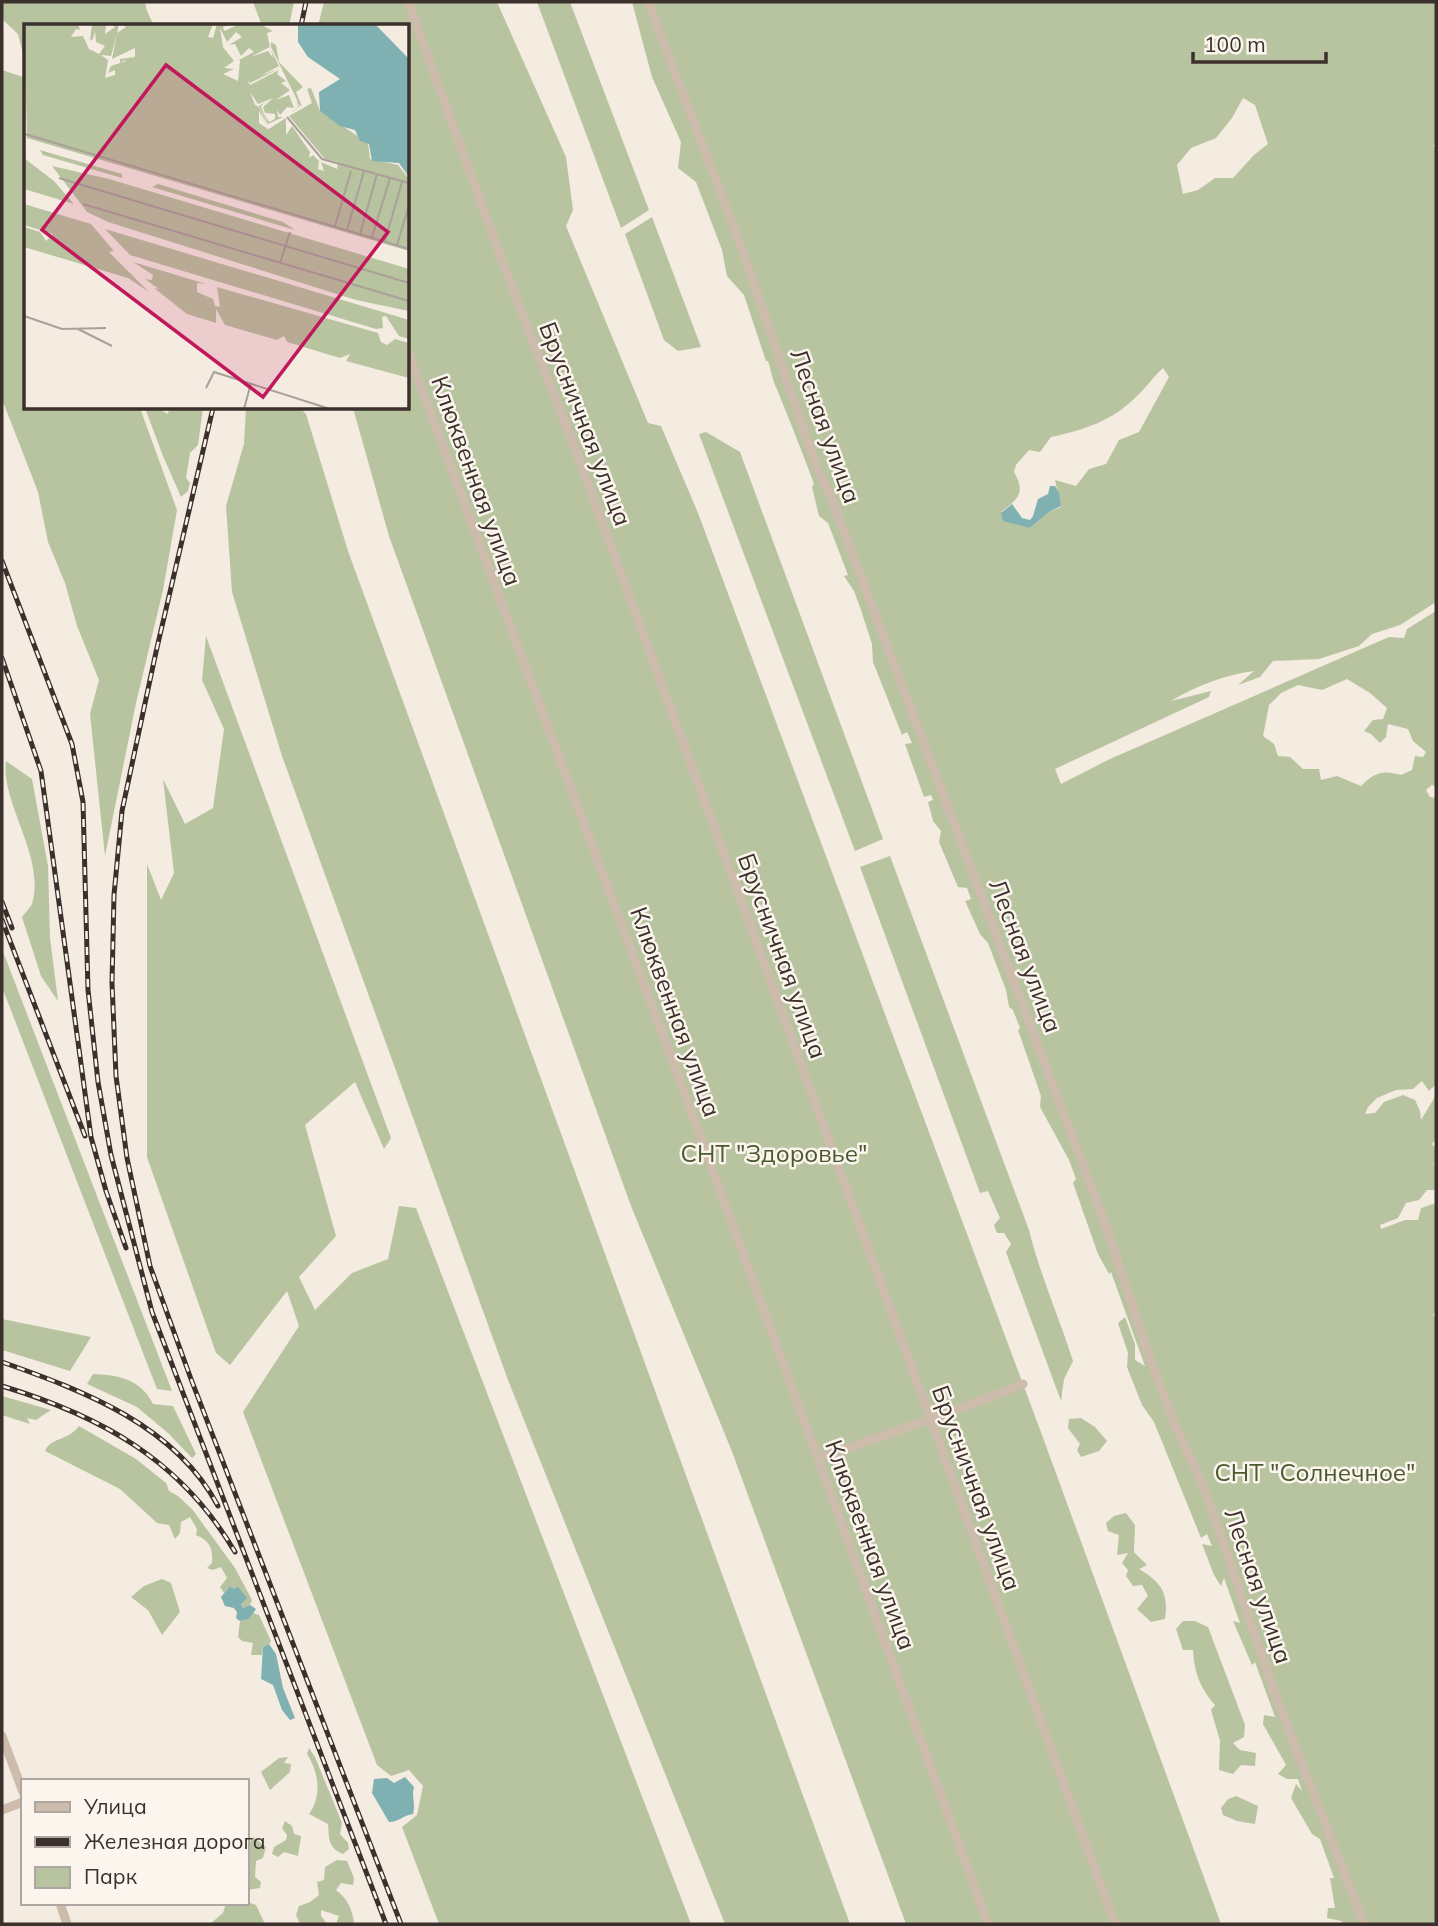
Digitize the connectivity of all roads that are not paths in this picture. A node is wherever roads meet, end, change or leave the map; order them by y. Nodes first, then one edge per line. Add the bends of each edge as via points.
1 (408, 2) edge
2 (649, 2) edge
3 (410, 357) edge
4 (1023, 1384) dead end
5 (930, 1418) junction
6 (818, 1459) junction
7 (2, 1736) edge
8 (21, 1787) edge
9 (21, 1803) edge
10 (2, 1810) edge
11 (61, 1905) edge
12 (67, 1924) edge
13 (988, 1924) edge
14 (1115, 1924) edge
15 (1364, 1924) edge

1 - 5 street, Брусничная улица
2 - 15 street, Лесная улица via 741,246 816,466 830,492
3 - 6 street, Клюквенная улица
4 - 5 street
5 - 6 street
5 - 14 street, Брусничная улица
6 - 13 street, Клюквенная улица
7 - 8 street
9 - 10 street
11 - 12 street

